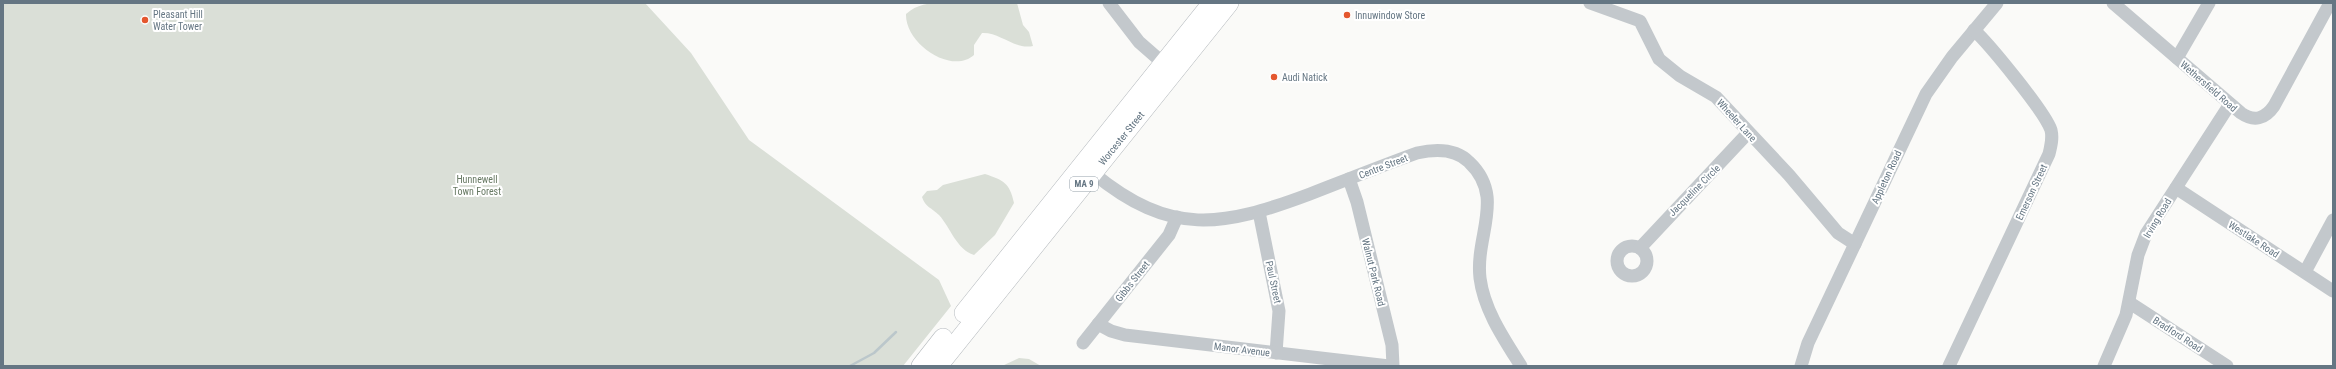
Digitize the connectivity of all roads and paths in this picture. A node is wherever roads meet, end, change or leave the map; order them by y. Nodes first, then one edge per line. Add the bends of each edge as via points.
1 (1110, 3) edge
2 (1212, 3) edge
3 (1229, 3) edge
4 (1590, 3) edge
5 (1997, 3) edge
6 (2113, 3) edge
7 (2209, 3) edge
8 (2330, 3) edge
9 (1974, 30) junction
10 (2177, 58) junction
11 (1163, 63) junction
12 (2230, 104) junction
13 (1748, 133) junction
14 (1093, 173) junction
15 (1348, 179) junction
16 (2176, 188) junction
17 (1259, 212) junction
18 (1177, 217) junction
19 (2333, 220) edge
20 (1855, 244) junction
21 (1640, 248) dead end
22 (2304, 272) junction
23 (2333, 291) edge
24 (2130, 303) junction
25 (1098, 324) junction
26 (1083, 343) dead end
27 (1276, 353) junction
28 (921, 366) edge
29 (938, 366) edge
30 (1389, 366) edge
31 (1393, 366) edge
32 (1520, 366) edge
33 (1801, 366) edge
34 (1950, 366) edge
35 (2104, 366) edge
36 (2227, 366) edge

1 - 11 street via 1139,42
2 - 11 highway, Worcester Street / MA 9
3 - 14 highway, Worcester Street / MA 9
4 - 13 street, Wheeler Lane via 1640,21 1659,59 1680,76 1716,98
5 - 9 street, Appleton Road
6 - 10 street, Wethersfield Road
7 - 10 street
8 - 12 street, Wethersfield Road via 2274,106 2266,115 2251,119
9 - 20 street, Appleton Road via 1941,70 1926,94
9 - 34 street, Emerson Street via 2042,114 2051,130 2052,138 2049,154
10 - 12 street, Wethersfield Road
11 - 28 highway, Worcester Street / MA 9
12 - 16 street, Irving Road
13 - 20 street, Wheeler Lane via 1789,175 1838,233
13 - 21 street, Jacqueline Circle
14 - 18 street, Centre Street via 1136,203
14 - 29 highway, Worcester Street / MA 9
15 - 17 street, Centre Street
15 - 31 street, Walnut Park Road via 1357,202 1388,330
15 - 32 street, Centre Street via 1428,150 1457,154 1474,166 1485,183 1488,201 1480,264 1482,288 1492,315
16 - 22 street, Westlake Road
16 - 24 street, Irving Road via 2142,244
17 - 18 street, Centre Street via 1212,220
17 - 27 street, Paul Street via 1280,311
18 - 25 street, Gibbs Street via 1169,235
19 - 22 street
20 - 33 street, Appleton Road via 1808,343
22 - 23 street, Westlake Road
24 - 35 street, Irving Road
24 - 36 street, Bradford Road
25 - 26 street, Gibbs Street
25 - 27 street, Manor Avenue via 1125,335
27 - 30 street, Manor Avenue

